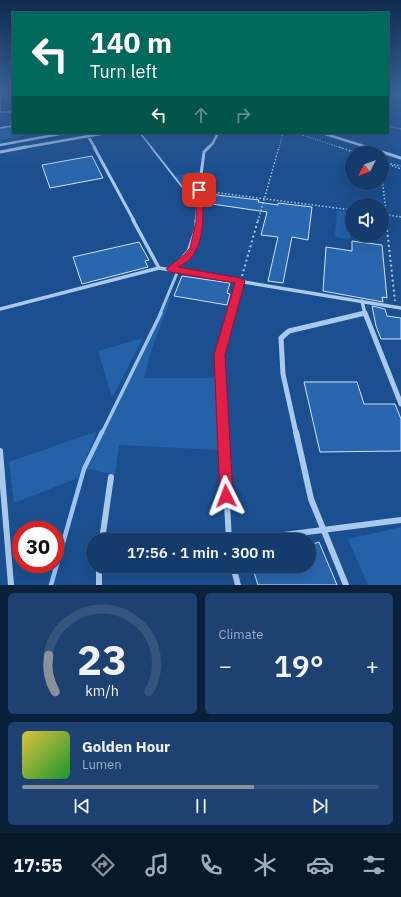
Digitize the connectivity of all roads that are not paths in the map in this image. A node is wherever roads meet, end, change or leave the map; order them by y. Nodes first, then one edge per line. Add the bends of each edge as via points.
1 (12, 126) edge
2 (0, 128) edge
3 (60, 134) edge
4 (100, 134) edge
5 (218, 134) edge
6 (325, 134) edge
7 (88, 136) junction
8 (0, 145) edge
9 (0, 152) edge
10 (401, 158) edge
11 (159, 268) junction
12 (170, 269) junction
13 (240, 281) junction
14 (362, 301) junction
15 (401, 308) edge
16 (0, 309) edge
17 (365, 313) junction
18 (401, 404) edge
19 (0, 451) edge
20 (111, 477) dead end
21 (401, 520) edge
22 (324, 529) junction
23 (103, 533) edge
24 (229, 533) edge
25 (296, 533) edge
26 (99, 573) edge
27 (235, 573) edge
28 (11, 585) edge
29 (99, 585) edge
30 (238, 585) edge
31 (346, 585) edge

1 - 2 lane
3 - 8 street
4 - 7 street
5 - 12 street via 204,152 199,190 200,222 194,248 187,257
6 - 10 street
7 - 9 street
7 - 11 street
11 - 12 street
11 - 16 street
12 - 13 street
13 - 14 street
13 - 24 street via 219,355
14 - 15 street
14 - 17 street
17 - 18 street
17 - 22 street via 289,331 281,338 286,390 311,500
19 - 28 street
20 - 23 street
21 - 22 street
22 - 25 street
22 - 31 street
26 - 29 street
27 - 30 street

